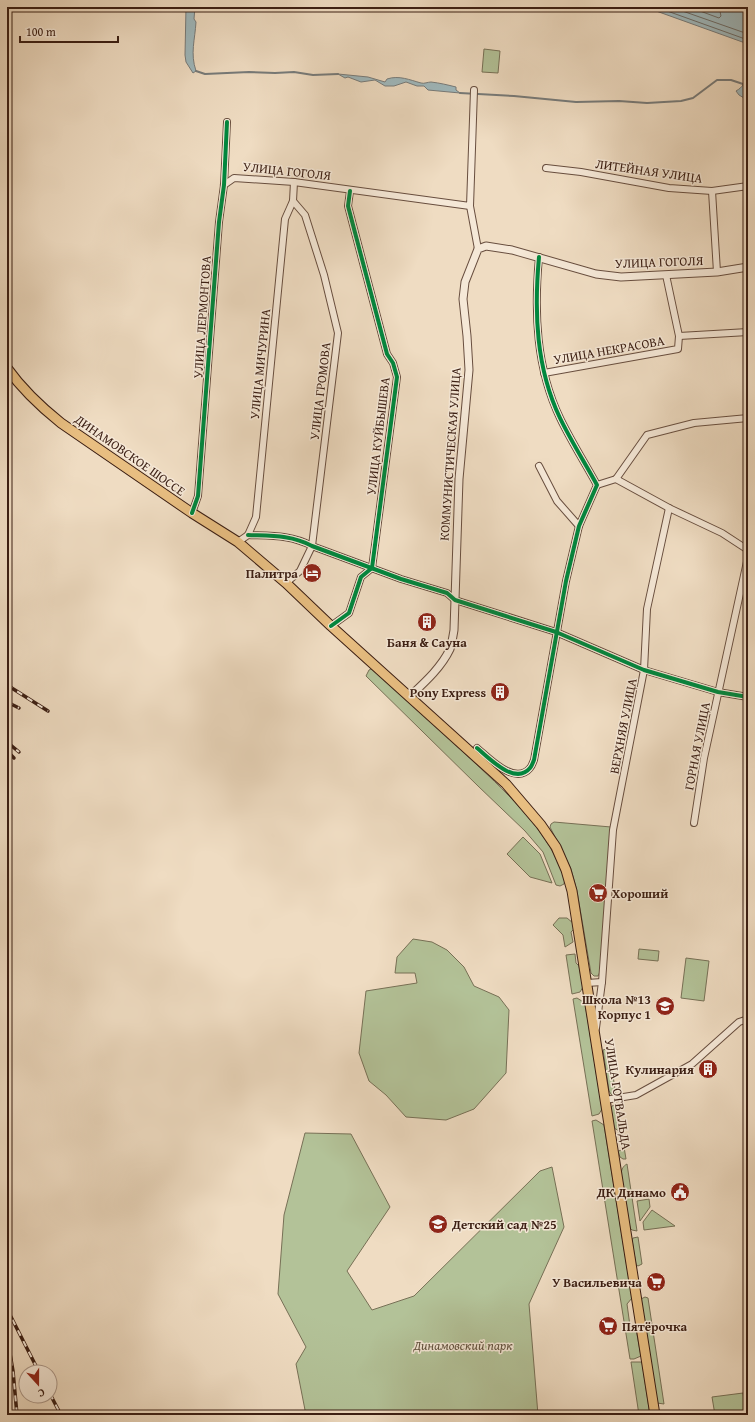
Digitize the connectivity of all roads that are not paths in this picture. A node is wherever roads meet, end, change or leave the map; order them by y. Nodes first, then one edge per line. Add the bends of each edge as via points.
1 (474, 90) dead end
2 (227, 122) dead end
3 (546, 168) dead end
4 (294, 182) junction
5 (224, 185) junction
6 (748, 186) edge
7 (350, 191) junction
8 (712, 191) junction
9 (293, 201) junction
10 (470, 206) junction
11 (478, 249) junction
12 (539, 257) junction
13 (748, 268) edge
14 (717, 272) junction
15 (666, 275) junction
16 (748, 332) edge
17 (679, 336) junction
18 (7, 368) edge
19 (544, 373) junction
20 (748, 418) edge
21 (539, 466) dead end
22 (616, 479) junction
23 (597, 485) junction
24 (669, 508) junction
25 (192, 513) junction
26 (579, 526) junction
27 (248, 535) junction
28 (238, 542) junction
29 (312, 546) junction
30 (748, 550) edge
31 (748, 557) edge
32 (372, 568) junction
33 (286, 583) junction
34 (455, 600) junction
35 (331, 626) junction
36 (556, 632) junction
37 (644, 670) junction
38 (718, 692) junction
39 (409, 697) junction
40 (748, 697) edge
41 (477, 748) dead end
42 (694, 823) dead end
43 (602, 982) junction
44 (587, 984) junction
45 (748, 1019) edge
46 (595, 1036) junction
47 (605, 1100) junction
48 (655, 1415) edge

1 - 10 street
2 - 5 street, УЛИЦА ЛЕРМОНТОВА
3 - 8 street, ЛИТЕЙНАЯ УЛИЦА via 669,188
4 - 5 street, УЛИЦА ГОГОЛЯ via 234,178
4 - 7 street, УЛИЦА ГОГОЛЯ
4 - 9 street, УЛИЦА МИЧУРИНА
5 - 25 street, УЛИЦА ЛЕРМОНТОВА via 198,496
6 - 8 street, ЛИТЕЙНАЯ УЛИЦА
7 - 10 street, УЛИЦА ГОГОЛЯ
7 - 32 street, УЛИЦА КУЙБЫШЕВА via 348,206 387,354 397,377
8 - 14 street
9 - 27 street, УЛИЦА МИЧУРИНА via 285,219 256,517
9 - 29 street, УЛИЦА ГРОМОВА via 305,215 338,333
10 - 11 street
11 - 12 street, УЛИЦА ГОГОЛЯ via 486,246 495,247
11 - 34 street, КОММУНИСТИЧЕСКАЯ УЛИЦА via 465,282 463,299 469,370 459,478
12 - 15 street, УЛИЦА ГОГОЛЯ via 621,277
12 - 19 street via 536,313
13 - 14 street, УЛИЦА ГОГОЛЯ
14 - 15 street, УЛИЦА ГОГОЛЯ
15 - 17 street
16 - 17 street, УЛИЦА НЕКРАСОВА
17 - 19 street, УЛИЦА НЕКРАСОВА via 678,349
18 - 25 main road, ДИНАМОВСКОЕ ШОССЕ via 49,414
19 - 23 street via 560,418
20 - 22 street via 694,423 647,435
21 - 26 street via 557,501
22 - 23 street
22 - 24 street
23 - 26 street
24 - 30 street via 722,533
24 - 37 street, ВЕРХНЯЯ УЛИЦА via 648,609
25 - 28 main road, ДИНАМОВСКОЕ ШОССЕ
26 - 36 street
27 - 28 street
27 - 29 street via 286,537
28 - 33 main road, ДИНАМОВСКОЕ ШОССЕ
29 - 32 street
29 - 33 street, УЛИЦА ГРОМОВА via 300,571
31 - 38 street, ГОРНАЯ УЛИЦА
32 - 34 street via 447,593
32 - 35 street via 361,577 349,613
33 - 35 main road, ДИНАМОВСКОЕ ШОССЕ
34 - 36 street
34 - 39 street, КОММУНИСТИЧЕСКАЯ УЛИЦА via 454,630 450,647 436,669
35 - 39 main road, ДИНАМОВСКОЕ ШОССЕ
36 - 37 street
36 - 41 street via 534,760 530,768 522,774 513,774 503,770
37 - 38 street
37 - 43 street, ВЕРХНЯЯ УЛИЦА via 613,830
38 - 40 street
38 - 42 street, ГОРНАЯ УЛИЦА
39 - 44 main road, УЛИЦА ГОТВАЛЬДА via 506,784 556,847 572,891
43 - 44 street
43 - 46 street, ВЕРХНЯЯ УЛИЦА
44 - 46 main road, УЛИЦА ГОТВАЛЬДА
45 - 47 street via 739,1022 692,1064 636,1095
46 - 47 main road, УЛИЦА ГОТВАЛЬДА
47 - 48 main road, УЛИЦА ГОТВАЛЬДА

